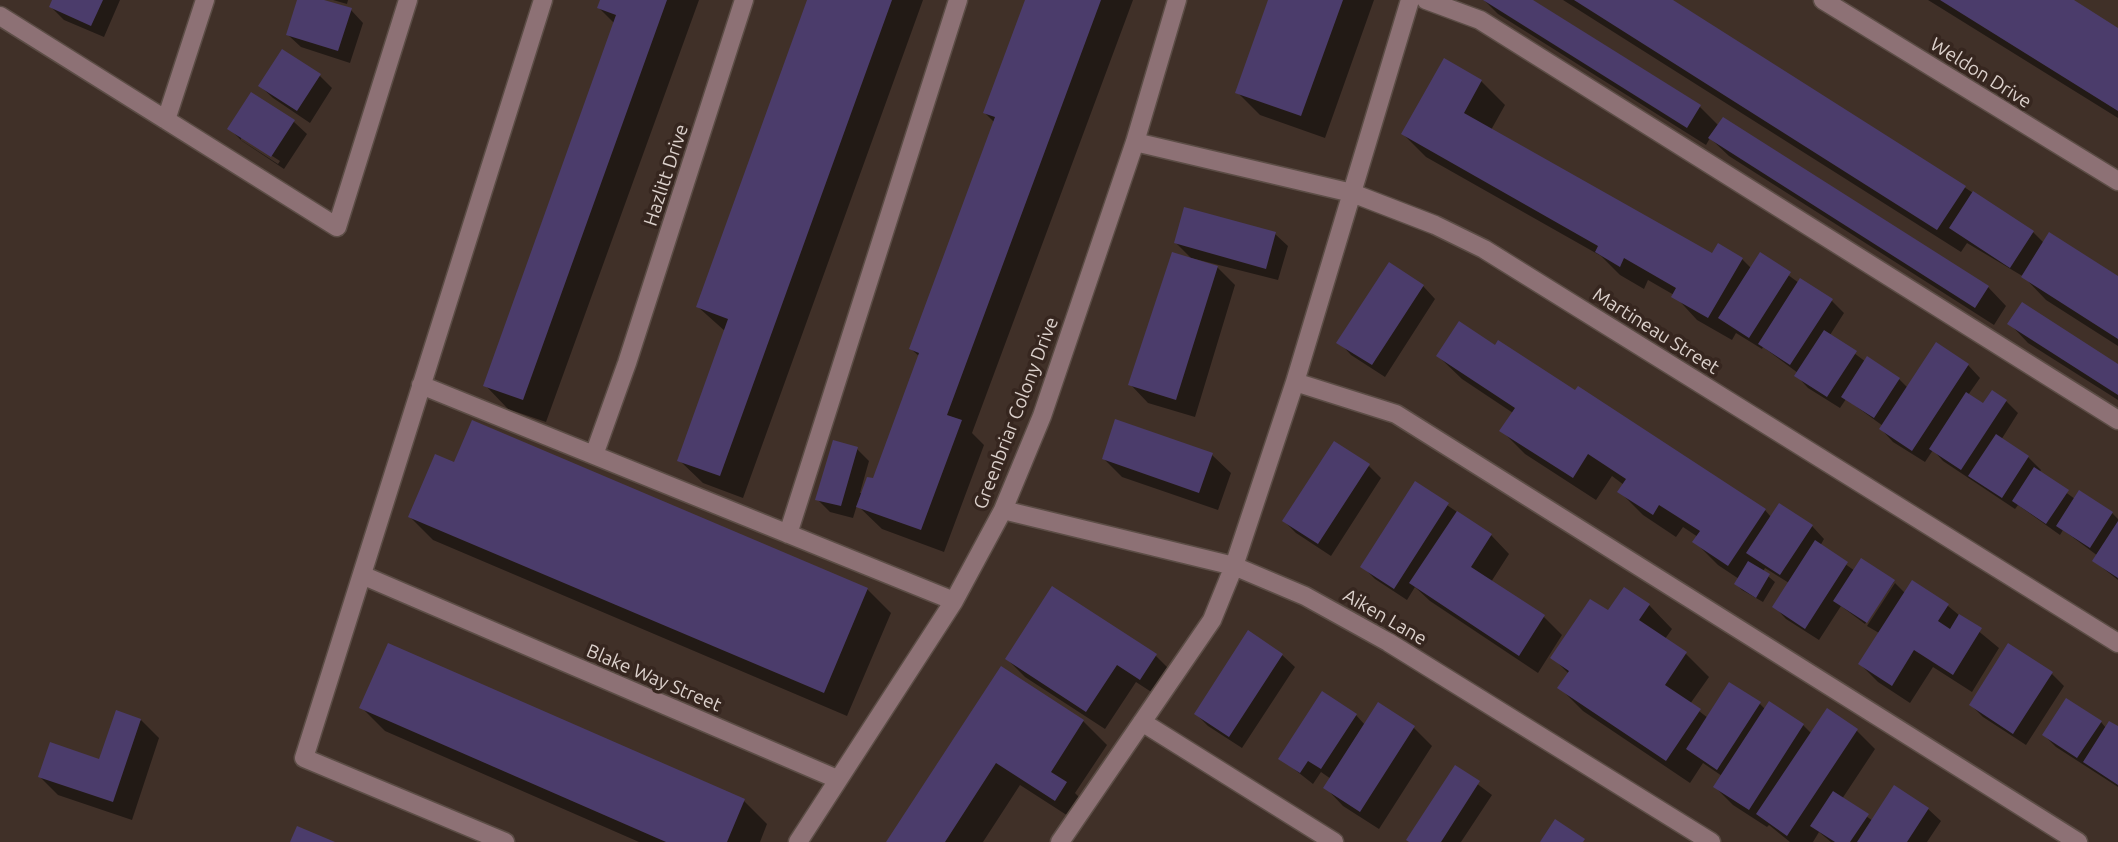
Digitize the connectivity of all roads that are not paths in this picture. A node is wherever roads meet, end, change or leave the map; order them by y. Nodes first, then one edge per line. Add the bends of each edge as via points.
1 (408, 0) edge
2 (542, 0) edge
3 (744, 0) edge
4 (958, 0) edge
5 (1177, 0) edge
6 (1410, 0) edge
7 (1426, 0) edge
8 (1823, 0) edge
9 (204, 6) edge
10 (0, 16) edge
11 (166, 120) junction
12 (1135, 142) junction
13 (2118, 181) edge
14 (1352, 193) junction
15 (1294, 382) junction
16 (421, 385) junction
17 (2118, 420) edge
18 (594, 455) junction
19 (1003, 510) junction
20 (788, 534) junction
21 (1234, 566) junction
22 (362, 575) junction
23 (954, 601) junction
24 (2118, 643) edge
25 (1142, 722) junction
26 (838, 779) junction
27 (505, 842) edge
28 (798, 842) edge
29 (1060, 842) edge
30 (1334, 842) edge
31 (1711, 842) edge
32 (2078, 842) edge

1 - 11 street via 337,227
2 - 16 street
3 - 18 street, Hazlitt Drive
4 - 20 street
5 - 12 street, Greenbriar Colony Drive
6 - 14 street
7 - 17 street via 1480,20
8 - 13 street, Weldon Drive
9 - 11 street
10 - 11 street
12 - 14 street, Martineau Street
12 - 19 street, Greenbriar Colony Drive via 1042,416
14 - 15 street
14 - 24 street, Martineau Street via 1484,249
15 - 21 street
15 - 32 street via 1396,414
16 - 18 street
16 - 22 street
18 - 20 street
19 - 21 street, Aiken Lane
19 - 23 street, Greenbriar Colony Drive
20 - 23 street
21 - 25 street via 1212,620
21 - 31 street, Aiken Lane via 1305,596 1388,642
22 - 26 street, Blake Way Street
22 - 27 street via 304,758
23 - 26 street, Greenbriar Colony Drive
25 - 29 street
25 - 30 street
26 - 28 street, Greenbriar Colony Drive

